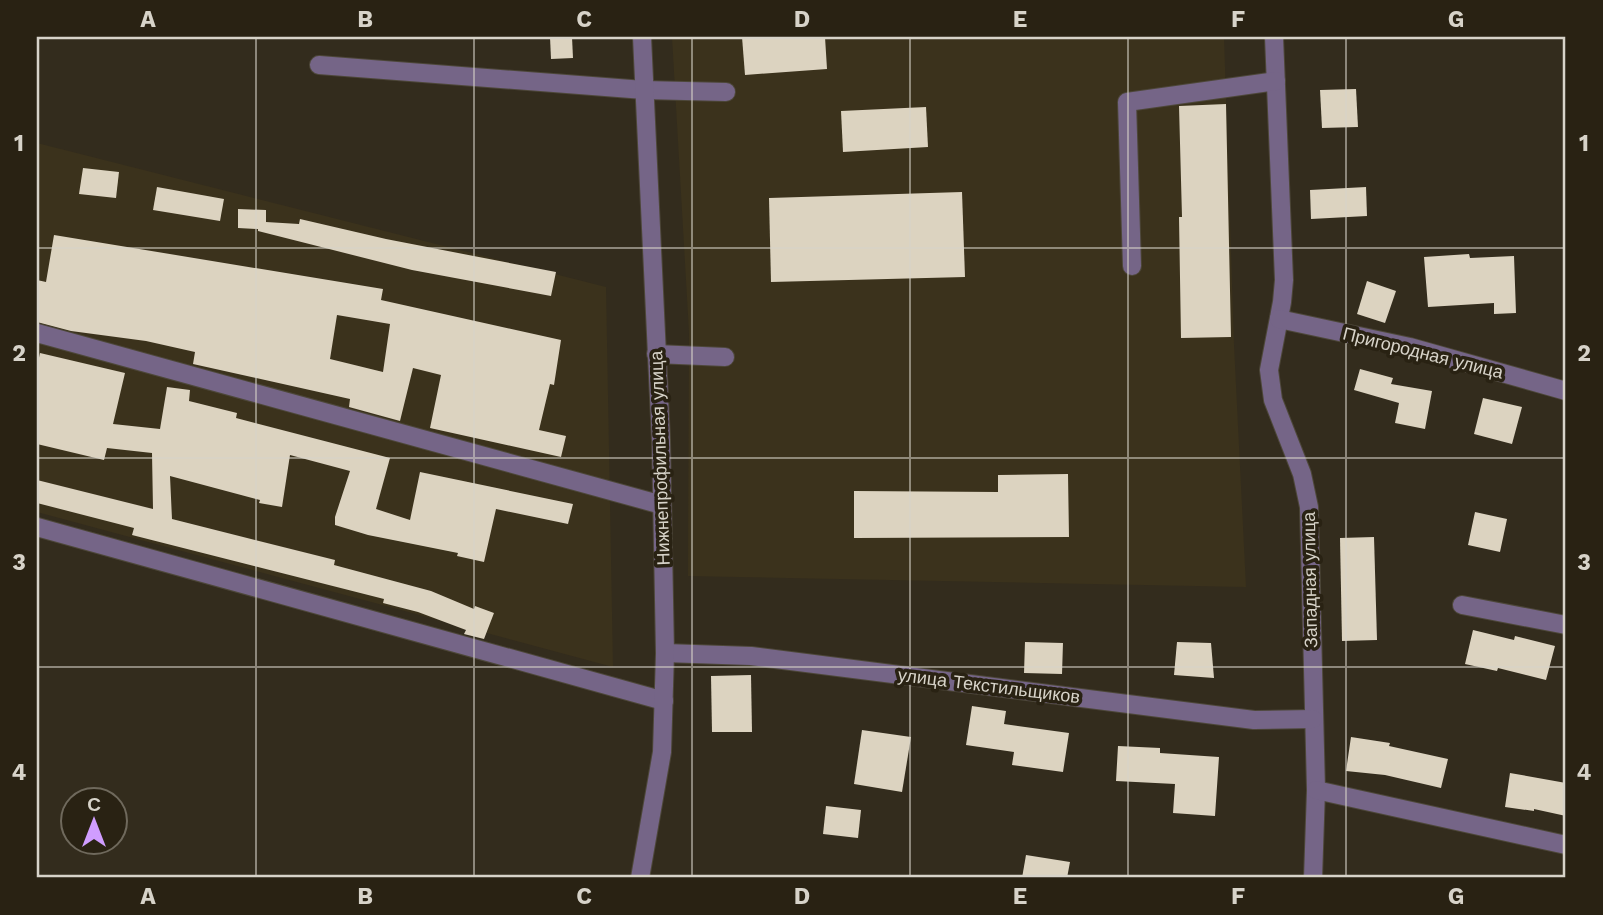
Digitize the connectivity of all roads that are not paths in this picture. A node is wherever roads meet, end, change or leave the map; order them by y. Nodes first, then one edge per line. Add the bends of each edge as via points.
1 (642, 37) edge
2 (1274, 37) edge
3 (319, 65) dead end
4 (1276, 81) junction
5 (644, 90) junction
6 (726, 92) dead end
7 (1132, 266) dead end
8 (1279, 319) junction
9 (37, 333) edge
10 (656, 354) junction
11 (725, 357) dead end
12 (1566, 391) edge
13 (662, 505) junction
14 (37, 527) edge
15 (1462, 605) dead end
16 (1566, 625) edge
17 (665, 653) junction
18 (664, 701) junction
19 (1313, 719) junction
20 (1315, 790) junction
21 (1566, 845) edge
22 (640, 878) edge
23 (1313, 878) edge

1 - 5 street, Нижнепрофильная улица
2 - 4 street, Западная улица
3 - 5 street
4 - 7 street via 1127,102
4 - 8 street, Западная улица via 1284,280
5 - 6 street
5 - 10 street, Нижнепрофильная улица
8 - 12 street, Пригородная улица via 1410,347
8 - 19 street, Западная улица via 1269,370 1273,400 1302,474 1309,507
9 - 13 street
10 - 11 street
10 - 13 street, Нижнепрофильная улица
13 - 17 street, Нижнепрофильная улица
14 - 18 street
15 - 16 street
17 - 18 street, Нижнепрофильная улица
17 - 19 street, улица Текстильщиков via 751,656 1254,720
18 - 22 street, Нижнепрофильная улица via 662,752
19 - 20 street, Западная улица
20 - 21 street
20 - 23 street, Западная улица

